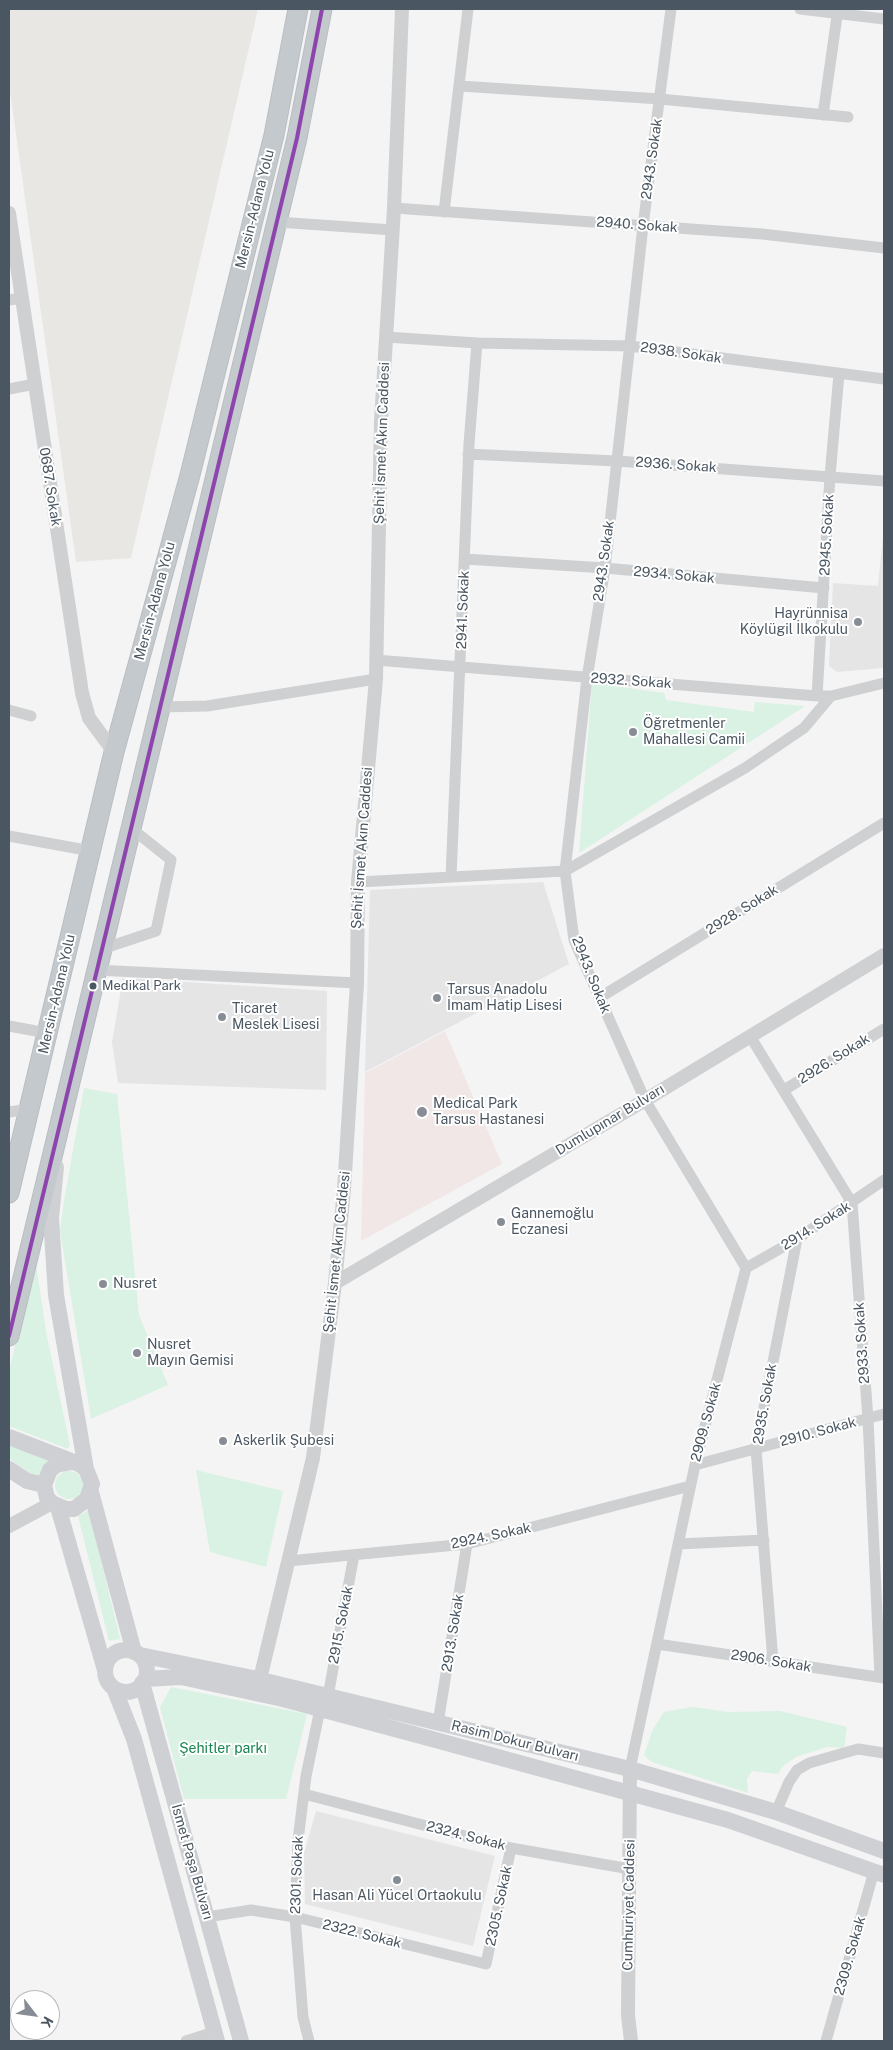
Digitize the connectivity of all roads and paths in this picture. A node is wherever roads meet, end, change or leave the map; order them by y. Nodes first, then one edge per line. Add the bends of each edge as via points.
1 (298, 9) edge
2 (322, 9) edge
3 (402, 9) edge
4 (468, 9) edge
5 (671, 9) edge
6 (800, 9) edge
7 (837, 12) edge
8 (884, 19) edge
9 (460, 86) junction
10 (660, 98) junction
11 (823, 115) junction
12 (848, 117) dead end
13 (394, 208) junction
14 (444, 212) junction
15 (9, 213) edge
16 (277, 222) junction
17 (643, 226) junction
18 (392, 230) junction
19 (882, 247) edge
20 (15, 299) edge
21 (386, 337) junction
22 (477, 343) junction
23 (630, 346) junction
24 (839, 374) junction
25 (884, 379) edge
26 (35, 384) junction
27 (9, 388) edge
28 (468, 454) junction
29 (617, 461) junction
30 (830, 476) junction
31 (884, 481) edge
32 (464, 560) junction
33 (605, 568) junction
34 (824, 588) junction
35 (376, 660) junction
36 (461, 667) junction
37 (587, 678) junction
38 (376, 679) junction
39 (884, 682) edge
40 (816, 696) junction
41 (831, 696) junction
42 (160, 707) junction
43 (9, 710) edge
44 (31, 716) dead end
45 (114, 752) junction
46 (884, 823) edge
47 (131, 828) junction
48 (9, 836) edge
49 (91, 850) junction
50 (565, 871) junction
51 (451, 877) junction
52 (358, 882) junction
53 (102, 949) junction
54 (884, 955) edge
55 (96, 970) junction
56 (357, 983) junction
57 (600, 998) junction
58 (9, 1026) edge
59 (884, 1029) edge
60 (48, 1033) junction
61 (750, 1036) junction
62 (784, 1090) junction
63 (645, 1100) junction
64 (30, 1109) junction
65 (9, 1112) edge
66 (62, 1112) junction
67 (884, 1180) edge
68 (9, 1193) edge
69 (852, 1204) junction
70 (797, 1239) junction
71 (746, 1268) junction
72 (335, 1283) junction
73 (9, 1336) edge
74 (884, 1414) edge
75 (868, 1419) junction
76 (9, 1437) edge
77 (756, 1449) junction
78 (79, 1465) junction
79 (694, 1465) junction
80 (9, 1469) edge
81 (9, 1480) edge
82 (27, 1481) junction
83 (44, 1485) junction
84 (690, 1486) junction
85 (91, 1492) junction
86 (55, 1505) junction
87 (12, 1524) edge
88 (764, 1540) junction
89 (467, 1544) junction
90 (678, 1544) junction
91 (354, 1555) junction
92 (288, 1561) junction
93 (657, 1644) junction
94 (137, 1653) junction
95 (773, 1661) junction
96 (105, 1670) junction
97 (882, 1678) edge
98 (260, 1679) junction
99 (143, 1681) junction
100 (114, 1688) junction
101 (324, 1702) junction
102 (438, 1722) junction
103 (884, 1753) edge
104 (630, 1769) junction
105 (631, 1792) junction
106 (304, 1794) junction
107 (776, 1812) junction
108 (511, 1848) junction
109 (884, 1851) edge
110 (630, 1869) junction
111 (879, 1873) edge
112 (207, 1917) junction
113 (295, 1917) junction
114 (486, 1964) joint
115 (216, 2037) edge
116 (186, 2041) edge
117 (241, 2041) edge
118 (309, 2041) edge
119 (631, 2041) edge
120 (826, 2041) edge

1 - 45 highway, Mersin-Adana Yolu via 274,135 190,475
2 - 16 highway
3 - 13 street, Şehit İsmet Akın Caddesi
4 - 9 street
5 - 10 street, 2943. Sokak
6 - 7 street
7 - 8 street
7 - 11 street
9 - 10 street
9 - 14 street
10 - 11 street
10 - 17 street, 2943. Sokak
11 - 12 street
13 - 14 street, 2940. Sokak
13 - 18 street, Şehit İsmet Akın Caddesi
14 - 17 street, 2940. Sokak
15 - 20 street, 0687. Sokak
16 - 18 street
16 - 42 highway
17 - 19 street, 2940. Sokak
17 - 23 street, 2943. Sokak
18 - 21 street, Şehit İsmet Akın Caddesi
20 - 26 street, 0687. Sokak
21 - 22 street, 2938. Sokak
21 - 35 street, Şehit İsmet Akın Caddesi
22 - 23 street, 2938. Sokak
22 - 28 street, 2941. Sokak
23 - 24 street, 2938. Sokak
23 - 29 street, 2943. Sokak
24 - 25 street, 2938. Sokak
24 - 30 street, 2945. Sokak
26 - 27 street
26 - 45 street, 0687. Sokak via 82,693 89,718
28 - 29 street, 2936. Sokak
28 - 32 street, 2941. Sokak
29 - 30 street, 2936. Sokak
29 - 33 street, 2943. Sokak
30 - 31 street, 2936. Sokak
30 - 34 street, 2945. Sokak
32 - 33 street, 2934. Sokak
32 - 36 street, 2941. Sokak
33 - 34 street, 2934. Sokak
33 - 37 street, 2943. Sokak
34 - 40 street, 2945. Sokak
35 - 36 street, 2932. Sokak
35 - 38 street, Şehit İsmet Akın Caddesi
36 - 37 street, 2932. Sokak
36 - 51 street, 2941. Sokak
37 - 40 street, 2932. Sokak
37 - 50 street, 2943. Sokak
38 - 42 street via 207,706
38 - 52 street, Şehit İsmet Akın Caddesi
39 - 41 street, 2932. Sokak
40 - 41 street, 2932. Sokak
41 - 50 street via 804,728 745,768
42 - 47 highway
43 - 44 street
45 - 49 highway, Mersin-Adana Yolu
46 - 57 street, 2928. Sokak
47 - 53 highway
47 - 53 street via 171,860 156,931
48 - 49 street
49 - 60 highway, Mersin-Adana Yolu
50 - 51 street
50 - 57 street, 2943. Sokak via 574,940
51 - 52 street
52 - 56 street, Şehit İsmet Akın Caddesi
53 - 55 highway
54 - 61 street, Dumlupınar Bulvarı
55 - 56 street
55 - 66 highway
56 - 72 street, Şehit İsmet Akın Caddesi
57 - 63 street, 2943. Sokak
58 - 60 street
59 - 62 street, 2926. Sokak
60 - 64 highway, Mersin-Adana Yolu
61 - 62 street, 2933. Sokak
61 - 63 street, Dumlupınar Bulvarı
62 - 69 street, 2933. Sokak
63 - 71 street
63 - 72 street, Dumlupınar Bulvarı
64 - 65 street
64 - 68 highway, Mersin-Adana Yolu
66 - 73 highway
66 - 78 main road via 51,1218 56,1295
67 - 69 street, 2914. Sokak
69 - 70 street, 2914. Sokak
69 - 75 street, 2933. Sokak
70 - 71 street, 2914. Sokak
70 - 77 street, 2935. Sokak
71 - 79 street, 2909. Sokak
72 - 92 street, Şehit İsmet Akın Caddesi via 313,1458
74 - 75 street, 2910. Sokak
75 - 77 street, 2910. Sokak
75 - 97 street, 2933. Sokak
76 - 78 main road
77 - 79 street, 2910. Sokak
77 - 88 street, 2935. Sokak
78 - 83 main road via 56,1465
78 - 85 main road via 92,1484
79 - 84 street, 2909. Sokak
80 - 82 main road
81 - 82 main road
82 - 83 main road
83 - 86 main road via 48,1498
84 - 89 street, 2924. Sokak
84 - 90 street, 2909. Sokak
85 - 86 main road via 74,1509
85 - 94 main road
86 - 87 street
86 - 96 main road
88 - 90 street
88 - 95 street, 2935. Sokak
89 - 91 street, 2924. Sokak
89 - 102 street, 2913. Sokak
90 - 93 street, 2909. Sokak
91 - 92 street, 2924. Sokak
91 - 101 street, 2915. Sokak
92 - 98 street, Şehit İsmet Akın Caddesi
93 - 95 street, 2906. Sokak
93 - 104 street, 2909. Sokak
94 - 96 main road via 121,1650 115,1653 109,1657
94 - 98 main road, Rasim Dokur Bulvarı
94 - 99 main road via 146,1668
95 - 97 street, 2906. Sokak
96 - 100 main road
98 - 101 main road, Rasim Dokur Bulvarı
99 - 100 main road via 126,1692
99 - 101 main road via 181,1677
99 - 112 main road, İsmet Paşa Bulvarı
100 - 115 main road, İsmet Paşa Bulvarı via 136,1748
101 - 102 main road, Rasim Dokur Bulvarı
101 - 105 main road
101 - 106 street, 2301. Sokak
102 - 104 main road, Rasim Dokur Bulvarı
103 - 107 street via 858,1749 809,1763 797,1770 788,1782
104 - 105 street, Cumhuriyet Caddesi
104 - 107 main road, Rasim Dokur Bulvarı
105 - 110 street, Cumhuriyet Caddesi
105 - 111 main road via 728,1820
106 - 108 street, 2324. Sokak
106 - 113 street, 2301. Sokak via 298,1840
107 - 109 main road, Rasim Dokur Bulvarı
108 - 110 street, 2324. Sokak
108 - 114 street, 2305. Sokak
110 - 119 street, Cumhuriyet Caddesi via 628,2015
111 - 120 street, 2309. Sokak
112 - 113 street, 2322. Sokak via 251,1910
112 - 117 main road, İsmet Paşa Bulvarı
113 - 114 street, 2322. Sokak
113 - 118 street, 2301. Sokak via 303,2017
115 - 116 street

